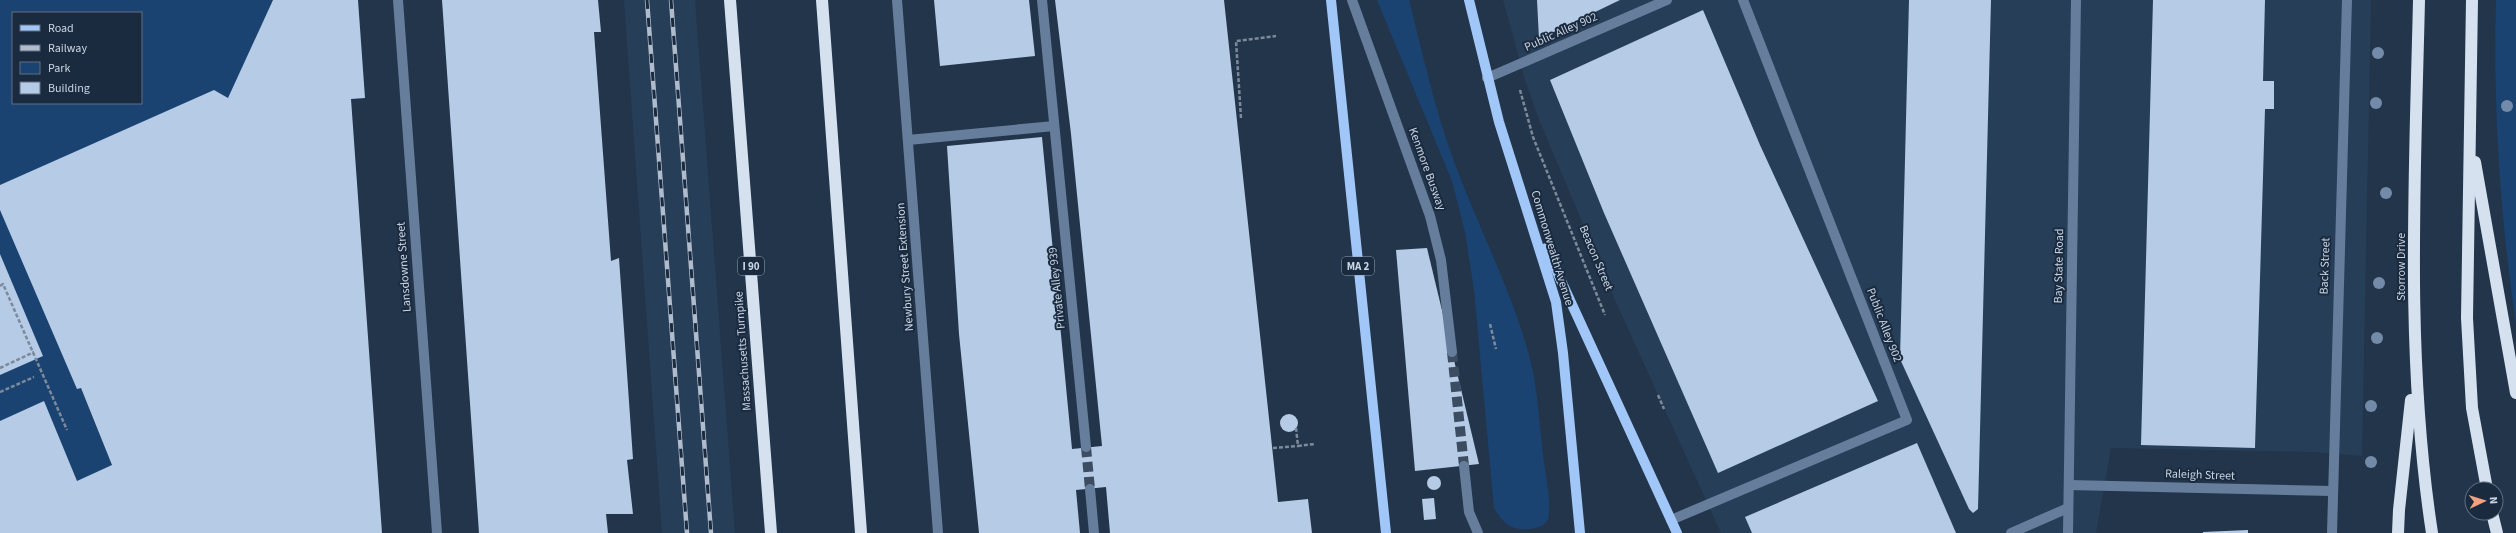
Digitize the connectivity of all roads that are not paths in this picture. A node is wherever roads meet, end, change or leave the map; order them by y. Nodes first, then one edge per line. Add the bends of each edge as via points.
1 (398, 0) edge
2 (730, 0) edge
3 (822, 0) edge
4 (897, 0) edge
5 (1042, 0) edge
6 (1331, 0) edge
7 (1352, 0) edge
8 (1469, 0) edge
9 (1667, 0) edge
10 (1743, 0) edge
11 (2076, 0) edge
12 (2346, 0) edge
13 (2419, 0) edge
14 (2472, 0) edge
15 (1487, 78) junction
16 (1054, 126) junction
17 (2469, 132) junction
18 (908, 140) junction
19 (1525, 202) junction
20 (1452, 352) tunnel mouth
21 (2415, 364) junction
22 (2516, 393) edge
23 (1086, 447) tunnel mouth
24 (1464, 466) tunnel mouth
25 (2486, 481) edge
26 (2068, 485) junction
27 (1090, 489) tunnel mouth
28 (2332, 491) junction
29 (2068, 508) junction
30 (1671, 520) junction
31 (2494, 521) edge
32 (437, 533) edge
33 (771, 533) edge
34 (861, 533) edge
35 (938, 533) edge
36 (1094, 533) edge
37 (1386, 533) edge
38 (1478, 533) edge
39 (1580, 533) edge
40 (1677, 533) edge
41 (2011, 533) edge
42 (2068, 533) edge
43 (2332, 533) edge
44 (2398, 533) edge
45 (2432, 533) edge
46 (2497, 533) edge

1 - 32 street, Lansdowne Street
2 - 33 highway, Massachusetts Turnpike / I 90
3 - 34 highway
4 - 18 street, Newbury Street Extension
5 - 16 street, Private Alley 939
6 - 37 main road, MA 2
7 - 20 street, Kenmore Busway via 1430,216 1441,260
8 - 15 main road, Commonwealth Avenue
9 - 15 street, Public Alley 902
10 - 30 street, Public Alley 902 via 1907,420
11 - 26 street, Bay State Road
12 - 28 street, Back Street
13 - 21 highway, Storrow Drive
14 - 17 highway
15 - 19 main road, Commonwealth Avenue
16 - 18 street
16 - 23 street, Private Alley 939
17 - 22 highway
17 - 25 highway via 2469,372 2472,408
18 - 35 street, Newbury Street Extension
19 - 30 main road
19 - 39 main road, Commonwealth Avenue via 1544,258 1558,313
21 - 44 highway via 2398,510
21 - 45 highway, Storrow Drive via 2417,406
24 - 38 street via 1469,512
26 - 28 street, Raleigh Street
26 - 29 street, Bay State Road
27 - 36 street
28 - 43 street, Back Street
29 - 41 street
29 - 42 street, Bay State Road
30 - 40 main road
31 - 46 highway

